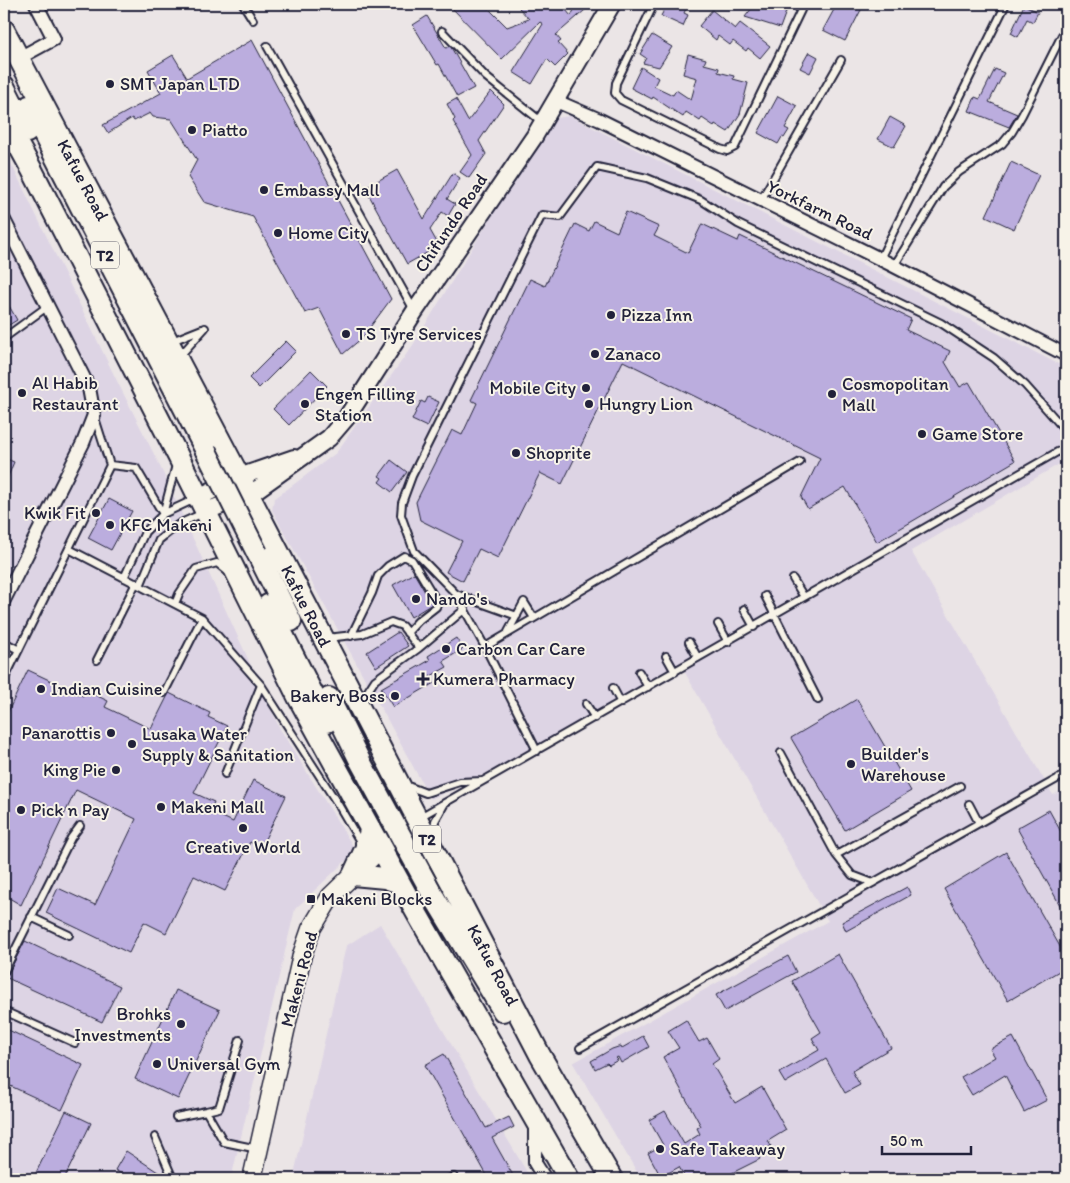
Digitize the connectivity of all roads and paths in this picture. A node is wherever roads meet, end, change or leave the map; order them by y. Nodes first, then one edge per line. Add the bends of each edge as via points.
1 (36, 4) edge
2 (243, 4) edge
3 (612, 4) edge
4 (654, 4) edge
5 (802, 4) edge
6 (1006, 4) edge
7 (252, 20) dead end
8 (4, 30) edge
9 (442, 31) dead end
10 (1062, 35) dead end
11 (267, 46) dead end
12 (11, 58) edge
13 (841, 60) dead end
14 (4, 86) edge
15 (556, 101) junction
16 (4, 119) edge
17 (543, 122) junction
18 (761, 200) junction
19 (4, 220) edge
20 (880, 259) junction
21 (894, 266) junction
22 (48, 306) junction
23 (415, 311) junction
24 (4, 338) edge
25 (173, 351) junction
26 (1066, 354) edge
27 (94, 415) junction
28 (1066, 431) edge
29 (1066, 447) edge
30 (308, 454) junction
31 (193, 455) junction
32 (800, 462) dead end
33 (110, 465) junction
34 (239, 477) junction
35 (249, 495) junction
36 (202, 504) junction
37 (163, 514) junction
38 (69, 549) junction
39 (124, 578) junction
40 (794, 579) dead end
41 (138, 584) junction
42 (242, 584) junction
43 (456, 594) junction
44 (765, 596) dead end
45 (804, 597) junction
46 (4, 600) edge
47 (175, 604) junction
48 (464, 609) junction
49 (744, 609) dead end
50 (776, 614) junction
51 (516, 616) junction
52 (202, 618) junction
53 (534, 618) junction
54 (718, 624) dead end
55 (754, 627) junction
56 (407, 633) junction
57 (508, 633) junction
58 (351, 636) junction
59 (323, 638) junction
60 (4, 642) edge
61 (689, 642) dead end
62 (728, 642) junction
63 (485, 646) junction
64 (419, 648) junction
65 (19, 650) junction
66 (666, 656) dead end
67 (698, 658) junction
68 (97, 660) dead end
69 (639, 672) dead end
70 (675, 672) junction
71 (4, 680) edge
72 (261, 685) junction
73 (648, 687) junction
74 (613, 688) dead end
75 (164, 693) dead end
76 (818, 700) dead end
77 (621, 703) junction
78 (586, 704) dead end
79 (358, 706) junction
80 (595, 718) junction
81 (537, 751) junction
82 (781, 753) dead end
83 (387, 763) junction
84 (225, 774) dead end
85 (1066, 774) edge
86 (483, 781) junction
87 (960, 786) dead end
88 (446, 802) junction
89 (970, 804) dead end
90 (416, 819) junction
91 (979, 823) junction
92 (80, 826) dead end
93 (370, 829) junction
94 (381, 848) junction
95 (836, 855) junction
96 (436, 858) junction
97 (353, 874) junction
98 (400, 883) junction
99 (873, 883) junction
100 (429, 901) junction
101 (32, 917) junction
102 (69, 935) dead end
103 (4, 972) edge
104 (4, 1011) edge
105 (240, 1040) dead end
106 (75, 1043) dead end
107 (580, 1048) dead end
108 (206, 1111) junction
109 (176, 1117) dead end
110 (535, 1119) junction
111 (155, 1138) dead end
112 (259, 1149) junction
113 (173, 1179) edge
114 (252, 1179) edge
115 (545, 1179) edge
116 (569, 1179) edge
117 (581, 1179) edge
118 (601, 1179) edge
119 (612, 1179) edge

1 - 12 street via 54,39
2 - 7 lane
3 - 15 street, Chifundo Road
4 - 5 lane via 616,83 615,93 621,100 727,151 735,146
6 - 20 lane
8 - 12 main road, Kafue Road / T2
9 - 17 lane via 486,76
10 - 21 lane via 1012,132 1002,144 942,187
11 - 23 lane
12 - 25 main road, Kafue Road / T2
12 - 31 main road, Kafue Road / T2
13 - 18 lane
14 - 31 main road, Kafue Road / T2
15 - 17 street, Chifundo Road
15 - 18 street, Yorkfarm Road
16 - 31 main road, Kafue Road / T2
17 - 23 street, Chifundo Road
18 - 20 street, Yorkfarm Road
19 - 22 street
20 - 21 street, Yorkfarm Road
21 - 26 street, Yorkfarm Road
22 - 24 lane
22 - 27 street via 89,388
23 - 30 street, Chifundo Road via 347,417 329,438
25 - 25 lane via 205,328
25 - 34 main road, Kafue Road / T2
27 - 33 lane
27 - 46 street
28 - 43 lane via 1025,385 1000,363 941,323 738,224 701,200 647,178 597,167 560,217 542,215 412,476 402,503 401,515 414,551
29 - 45 lane
30 - 34 street, Chifundo Road
30 - 35 street, Chifundo Road
31 - 36 main road, Kafue Road / T2
31 - 37 lane via 174,473
31 - 100 main road, Kafue Road / T2, bridge via 251,555 355,765
32 - 53 lane
33 - 37 lane via 136,468
33 - 38 lane
34 - 35 main road, Kafue Road / T2
34 - 36 street, Chifundo Road
35 - 36 street, Chifundo Road
35 - 59 main road, Kafue Road / T2
36 - 37 lane
36 - 41 lane via 159,540
36 - 42 main road, Kafue Road / T2
37 - 39 lane via 145,532
38 - 39 lane
38 - 65 lane
39 - 41 lane
40 - 45 lane
41 - 47 lane
41 - 68 lane
42 - 47 lane via 217,563 196,569
42 - 93 main road, Kafue Road / T2
43 - 48 lane
43 - 51 lane
44 - 50 lane
45 - 50 lane
47 - 52 lane
48 - 63 lane
48 - 64 lane
49 - 55 lane
50 - 55 lane
50 - 76 lane
51 - 53 lane via 524,602
51 - 57 lane
52 - 72 lane
52 - 75 lane
53 - 57 lane
54 - 62 lane
55 - 62 lane
56 - 58 lane via 402,626 392,622
56 - 58 lane via 438,603 412,560 404,556 378,576
56 - 64 lane
57 - 63 lane
58 - 59 lane
59 - 79 main road, Kafue Road / T2
60 - 65 lane
61 - 67 lane
62 - 67 lane
63 - 81 lane
64 - 79 lane via 375,680
65 - 71 lane
66 - 70 lane
67 - 70 lane
69 - 73 lane
70 - 73 lane
72 - 84 lane
72 - 97 lane via 359,840
73 - 77 lane
74 - 77 lane
77 - 80 lane
78 - 80 lane
79 - 83 main road, Kafue Road / T2
80 - 81 lane
81 - 86 lane
82 - 95 lane
83 - 86 lane via 406,786 426,793 460,782
83 - 90 main road, Kafue Road / T2
85 - 91 lane
86 - 88 lane
87 - 95 lane
88 - 90 lane
88 - 96 lane via 435,822
89 - 91 lane
90 - 94 main road, Makeni Road
90 - 96 main road, Kafue Road / T2
91 - 99 lane
92 - 101 lane
93 - 94 main road, Kafue Road / T2
93 - 97 main road via 364,853
94 - 97 main road, Makeni Road
94 - 98 main road, Kafue Road / T2
95 - 99 lane via 852,875
96 - 119 main road, Kafue Road / T2 via 540,1055
97 - 98 main road
97 - 112 main road, Makeni Road via 320,912 302,955
98 - 110 main road, Kafue Road / T2
99 - 107 lane
100 - 117 main road, Kafue Road / T2
100 - 118 main road, Kafue Road / T2 via 544,1079
101 - 102 lane
101 - 103 lane
104 - 106 lane
105 - 108 lane via 219,1108
108 - 109 lane
108 - 112 lane via 224,1142
110 - 115 street via 535,1163
110 - 116 main road, Kafue Road / T2
111 - 113 lane
112 - 114 main road, Makeni Road

